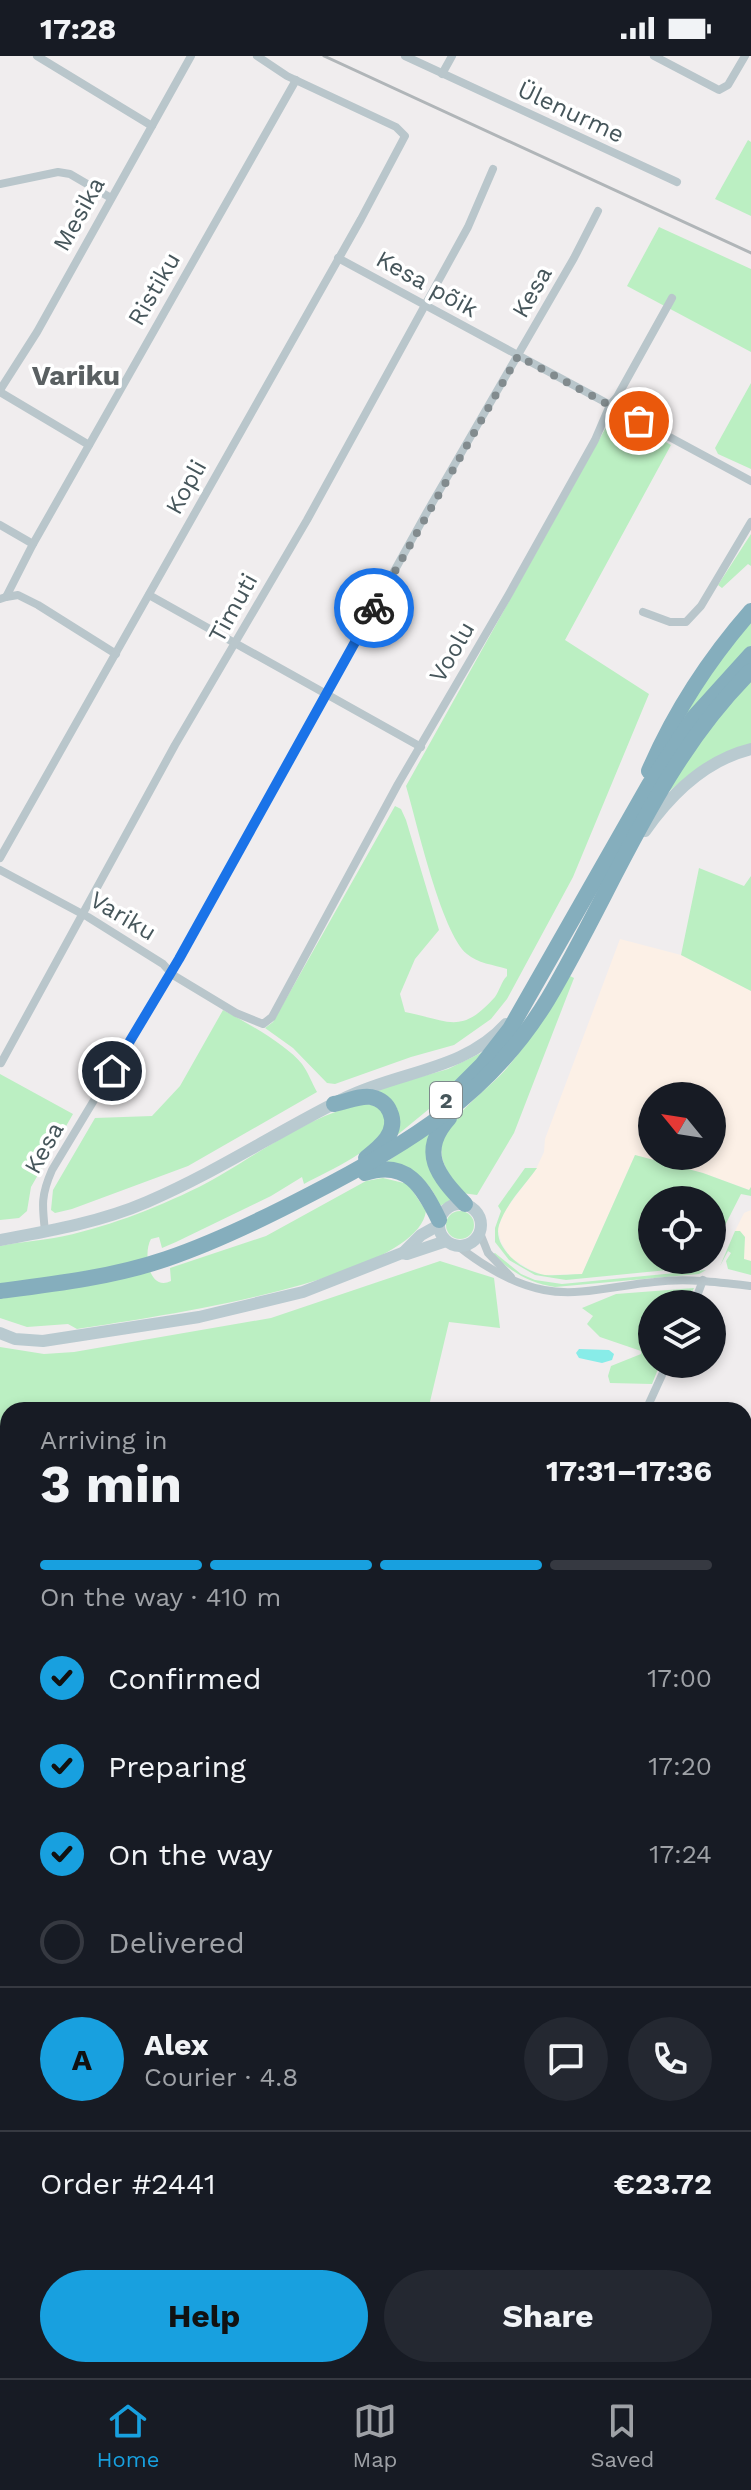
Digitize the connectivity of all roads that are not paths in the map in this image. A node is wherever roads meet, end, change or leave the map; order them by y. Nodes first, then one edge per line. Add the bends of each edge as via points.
1 (37, 56) edge
2 (191, 56) edge
3 (257, 56) edge
4 (405, 56) edge
5 (452, 56) edge
6 (654, 56) edge
7 (745, 56) edge
8 (442, 74) junction
9 (296, 80) junction
10 (152, 126) junction
11 (493, 169) dead end
12 (677, 182) dead end
13 (0, 184) edge
14 (111, 198) junction
15 (598, 211) dead end
16 (338, 258) junction
17 (672, 298) dead end
18 (424, 305) junction
19 (518, 356) junction
20 (0, 391) edge
21 (610, 405) junction
22 (89, 445) junction
23 (751, 481) edge
24 (751, 522) edge
25 (0, 525) edge
26 (33, 544) junction
27 (149, 595) junction
28 (3, 598) edge
29 (751, 611) edge
30 (643, 612) dead end
31 (235, 642) junction
32 (116, 654) junction
33 (751, 654) edge
34 (751, 671) edge
35 (327, 694) junction
36 (421, 747) junction
37 (751, 749) edge
38 (620, 836) junction
39 (0, 858) edge
40 (0, 870) edge
41 (601, 903) junction
42 (83, 914) junction
43 (172, 971) junction
44 (536, 987) junction
45 (263, 1024) joint
46 (1, 1063) edge
47 (480, 1084) junction
48 (334, 1104) junction
49 (329, 1185) junction
50 (465, 1204) junction
51 (439, 1223) junction
52 (45, 1231) junction
53 (480, 1233) junction
54 (0, 1240) edge
55 (452, 1244) junction
56 (402, 1253) junction
57 (515, 1280) junction
58 (703, 1280) junction
59 (751, 1286) edge
60 (699, 1290) edge
61 (0, 1291) edge
62 (0, 1333) edge
63 (661, 1378) edge
64 (650, 1402) edge

1 - 10 street
2 - 10 street, Mesika
3 - 9 street
4 - 8 street, Ülenurme
5 - 8 street
6 - 7 street via 719,90 728,85
8 - 12 street, Ülenurme
9 - 16 street, Kopli via 405,136
9 - 22 street, Ristiku
10 - 14 street, Mesika
11 - 18 street, Timuti
13 - 14 street via 58,172
14 - 20 street, Mesika
15 - 19 street, Kesa
16 - 18 street, Kesa põik
16 - 27 street, Kopli
17 - 21 street, Voolu
18 - 19 street, Kesa põik
18 - 31 street, Timuti
19 - 21 street, Kesa põik
19 - 35 street, Kesa
20 - 22 street
21 - 23 street, Kesa põik
21 - 36 street, Voolu
22 - 26 street, Ristiku
24 - 30 street via 686,622
25 - 26 street
26 - 28 street, Ristiku
27 - 31 street
27 - 32 street, Kopli
28 - 32 street via 18,595
29 - 38 highway via 691,693
31 - 35 street
31 - 42 street, Timuti
32 - 39 street, Kopli
33 - 38 highway, 2 via 694,717
34 - 41 highway, 2 via 683,754
35 - 36 street
35 - 43 street, Kesa
36 - 45 street, Voolu via 272,1017
37 - 41 street via 714,764 669,799
38 - 44 highway, 2
40 - 42 street, Variku
41 - 47 highway, 2 via 546,1001
42 - 43 street, Variku
42 - 46 street, Timuti
43 - 45 street, Variku via 236,1013
43 - 52 street, Kesa via 52,1170 42,1202
44 - 48 street via 503,1027 464,1057
44 - 49 highway, 2 via 482,1065 440,1106
47 - 49 highway, 2 via 401,1146
47 - 50 highway via 441,1127 433,1154 445,1184
48 - 49 highway via 379,1099 393,1126 370,1155
48 - 52 street via 145,1203
49 - 51 highway via 379,1168 398,1171 424,1189
49 - 61 highway, 2 via 164,1260
50 - 51 street via 446,1209
50 - 53 street via 480,1216
51 - 55 street
51 - 56 street
52 - 54 street
53 - 55 street via 471,1243
53 - 57 street via 488,1253
55 - 56 street
55 - 57 street
56 - 62 street via 303,1292 199,1317 43,1341
57 - 58 street via 565,1292
58 - 59 street
58 - 60 street
63 - 64 street

